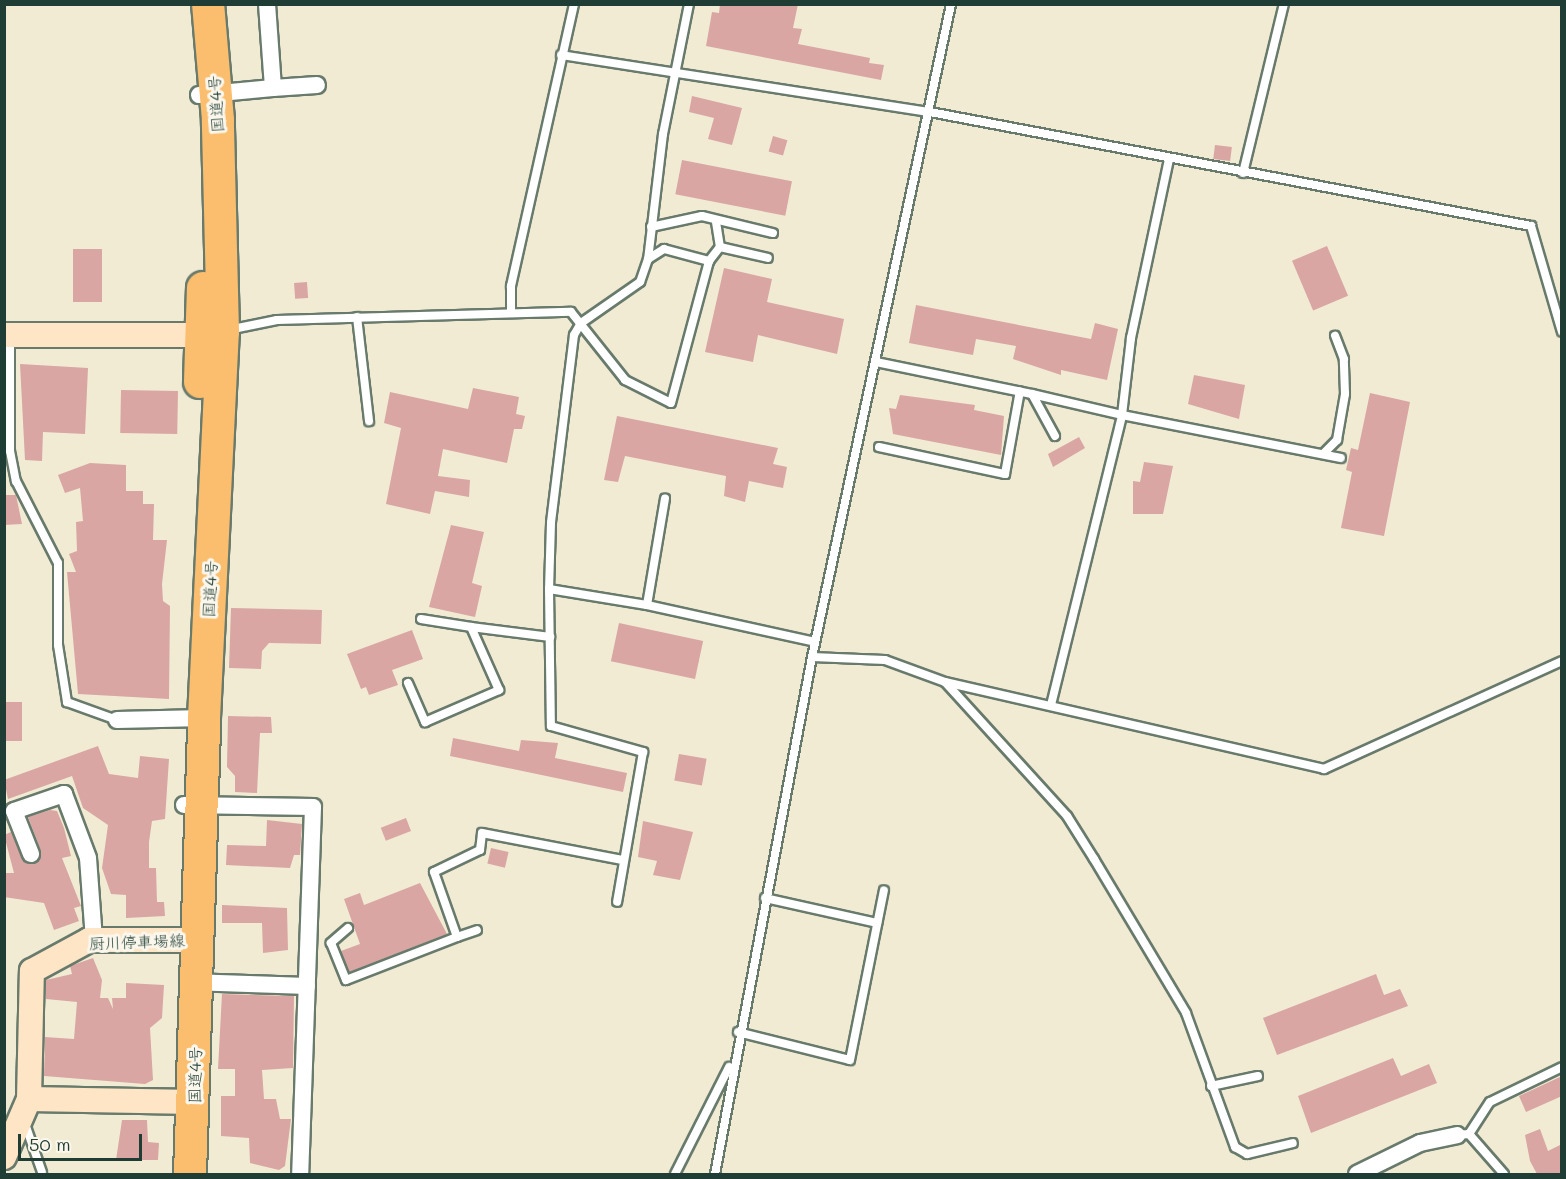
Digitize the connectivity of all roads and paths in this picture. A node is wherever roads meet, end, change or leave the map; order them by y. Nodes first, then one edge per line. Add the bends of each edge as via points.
1 (191, 4) edge
2 (208, 4) edge
3 (267, 4) edge
4 (574, 4) edge
5 (689, 4) edge
6 (951, 4) edge
7 (1284, 4) edge
8 (561, 55) junction
9 (675, 74) junction
10 (317, 85) dead end
11 (273, 88) junction
12 (207, 94) junction
13 (930, 112) junction
14 (1169, 159) junction
15 (1243, 173) junction
16 (717, 222) junction
17 (651, 227) junction
18 (773, 233) dead end
19 (720, 247) junction
20 (768, 258) dead end
21 (648, 259) junction
22 (709, 261) junction
23 (511, 312) junction
24 (357, 317) junction
25 (581, 323) junction
26 (1562, 332) edge
27 (212, 333) junction
28 (7, 335) edge
29 (1335, 336) dead end
30 (876, 362) junction
31 (1020, 391) junction
32 (1032, 394) junction
33 (1122, 415) junction
34 (369, 421) dead end
35 (1054, 436) dead end
36 (879, 447) dead end
37 (1323, 454) junction
38 (1341, 458) dead end
39 (665, 499) dead end
40 (549, 590) junction
41 (647, 605) junction
42 (421, 619) dead end
43 (471, 627) junction
44 (550, 637) junction
45 (816, 642) junction
46 (812, 657) junction
47 (1562, 661) edge
48 (945, 682) junction
49 (408, 683) dead end
50 (1051, 705) junction
51 (195, 719) junction
52 (117, 720) joint
53 (193, 806) junction
54 (31, 854) dead end
55 (622, 861) junction
56 (884, 890) dead end
57 (765, 898) junction
58 (617, 902) dead end
59 (877, 923) junction
60 (348, 928) dead end
61 (477, 930) dead end
62 (457, 937) junction
63 (94, 940) junction
64 (190, 940) junction
65 (190, 982) junction
66 (308, 986) junction
67 (738, 1032) junction
68 (733, 1059) junction
69 (1562, 1067) edge
70 (1258, 1076) dead end
71 (1211, 1086) junction
72 (187, 1102) junction
73 (25, 1107) junction
74 (1463, 1135) junction
75 (1293, 1143) dead end
76 (4, 1157) edge
77 (42, 1172) dead end
78 (176, 1174) edge
79 (190, 1174) edge
80 (300, 1174) edge
81 (675, 1174) edge
82 (715, 1174) edge
83 (1357, 1174) edge
84 (1504, 1174) edge

1 - 12 highway, 国道4号
2 - 12 highway, 国道4号
3 - 11 street
4 - 8 lane
5 - 9 lane
6 - 13 lane
7 - 15 lane
8 - 9 lane
8 - 23 lane via 511,286
9 - 13 lane
9 - 17 lane
10 - 11 street
11 - 12 street
12 - 27 highway, 国道4号
13 - 14 lane
13 - 30 lane
14 - 15 lane
14 - 33 lane via 1131,338
15 - 26 lane via 1531,226
16 - 17 lane via 702,216
16 - 18 lane
16 - 19 lane
17 - 21 lane
19 - 20 lane
19 - 22 lane
21 - 22 lane via 664,249
21 - 25 lane via 640,282 624,298
22 - 25 lane via 671,403 625,381
23 - 24 lane
23 - 25 lane via 571,312
24 - 27 lane via 277,320
24 - 34 lane
25 - 40 lane via 574,335 550,523
27 - 28 street
27 - 51 highway, 国道4号
28 - 52 lane via 10,451 16,481 58,563 58,645 67,702
29 - 37 lane via 1344,359 1345,394 1337,440
30 - 31 lane
30 - 45 lane
31 - 32 lane
31 - 36 lane via 1005,474
32 - 33 lane
32 - 35 lane
33 - 37 lane
33 - 50 lane
37 - 38 lane
39 - 41 lane
40 - 41 lane
40 - 44 lane
41 - 45 lane
42 - 43 lane
43 - 44 lane
43 - 49 lane via 499,690 425,722
44 - 55 lane via 551,726 643,752
45 - 46 lane
46 - 48 lane via 885,660
46 - 57 lane
47 - 50 lane via 1324,769
48 - 50 lane
48 - 71 lane via 1067,816 1186,1013
51 - 52 street
51 - 53 highway, 国道4号
53 - 64 highway, 国道4号
53 - 66 street via 313,807
54 - 63 street via 14,811 64,794 88,858
55 - 58 lane
55 - 62 lane via 482,833 480,850 434,872
56 - 59 lane
57 - 59 lane
57 - 67 lane
59 - 67 lane via 850,1060
60 - 62 lane via 331,943 346,980
61 - 62 lane
63 - 64 street, 厨川停車場線
63 - 73 street, 厨川停車場線 via 52,957 32,971
64 - 65 highway, 国道4号
65 - 66 street
65 - 72 highway, 国道4号
66 - 80 street
67 - 68 lane
68 - 81 lane
68 - 82 lane
69 - 74 lane via 1490,1102
70 - 71 lane
71 - 75 lane via 1235,1147 1247,1154
72 - 73 street
72 - 78 highway, 国道4号
72 - 79 highway, 国道4号
73 - 76 street
73 - 77 lane
74 - 83 street via 1420,1143
74 - 84 lane
78 - 79 street

